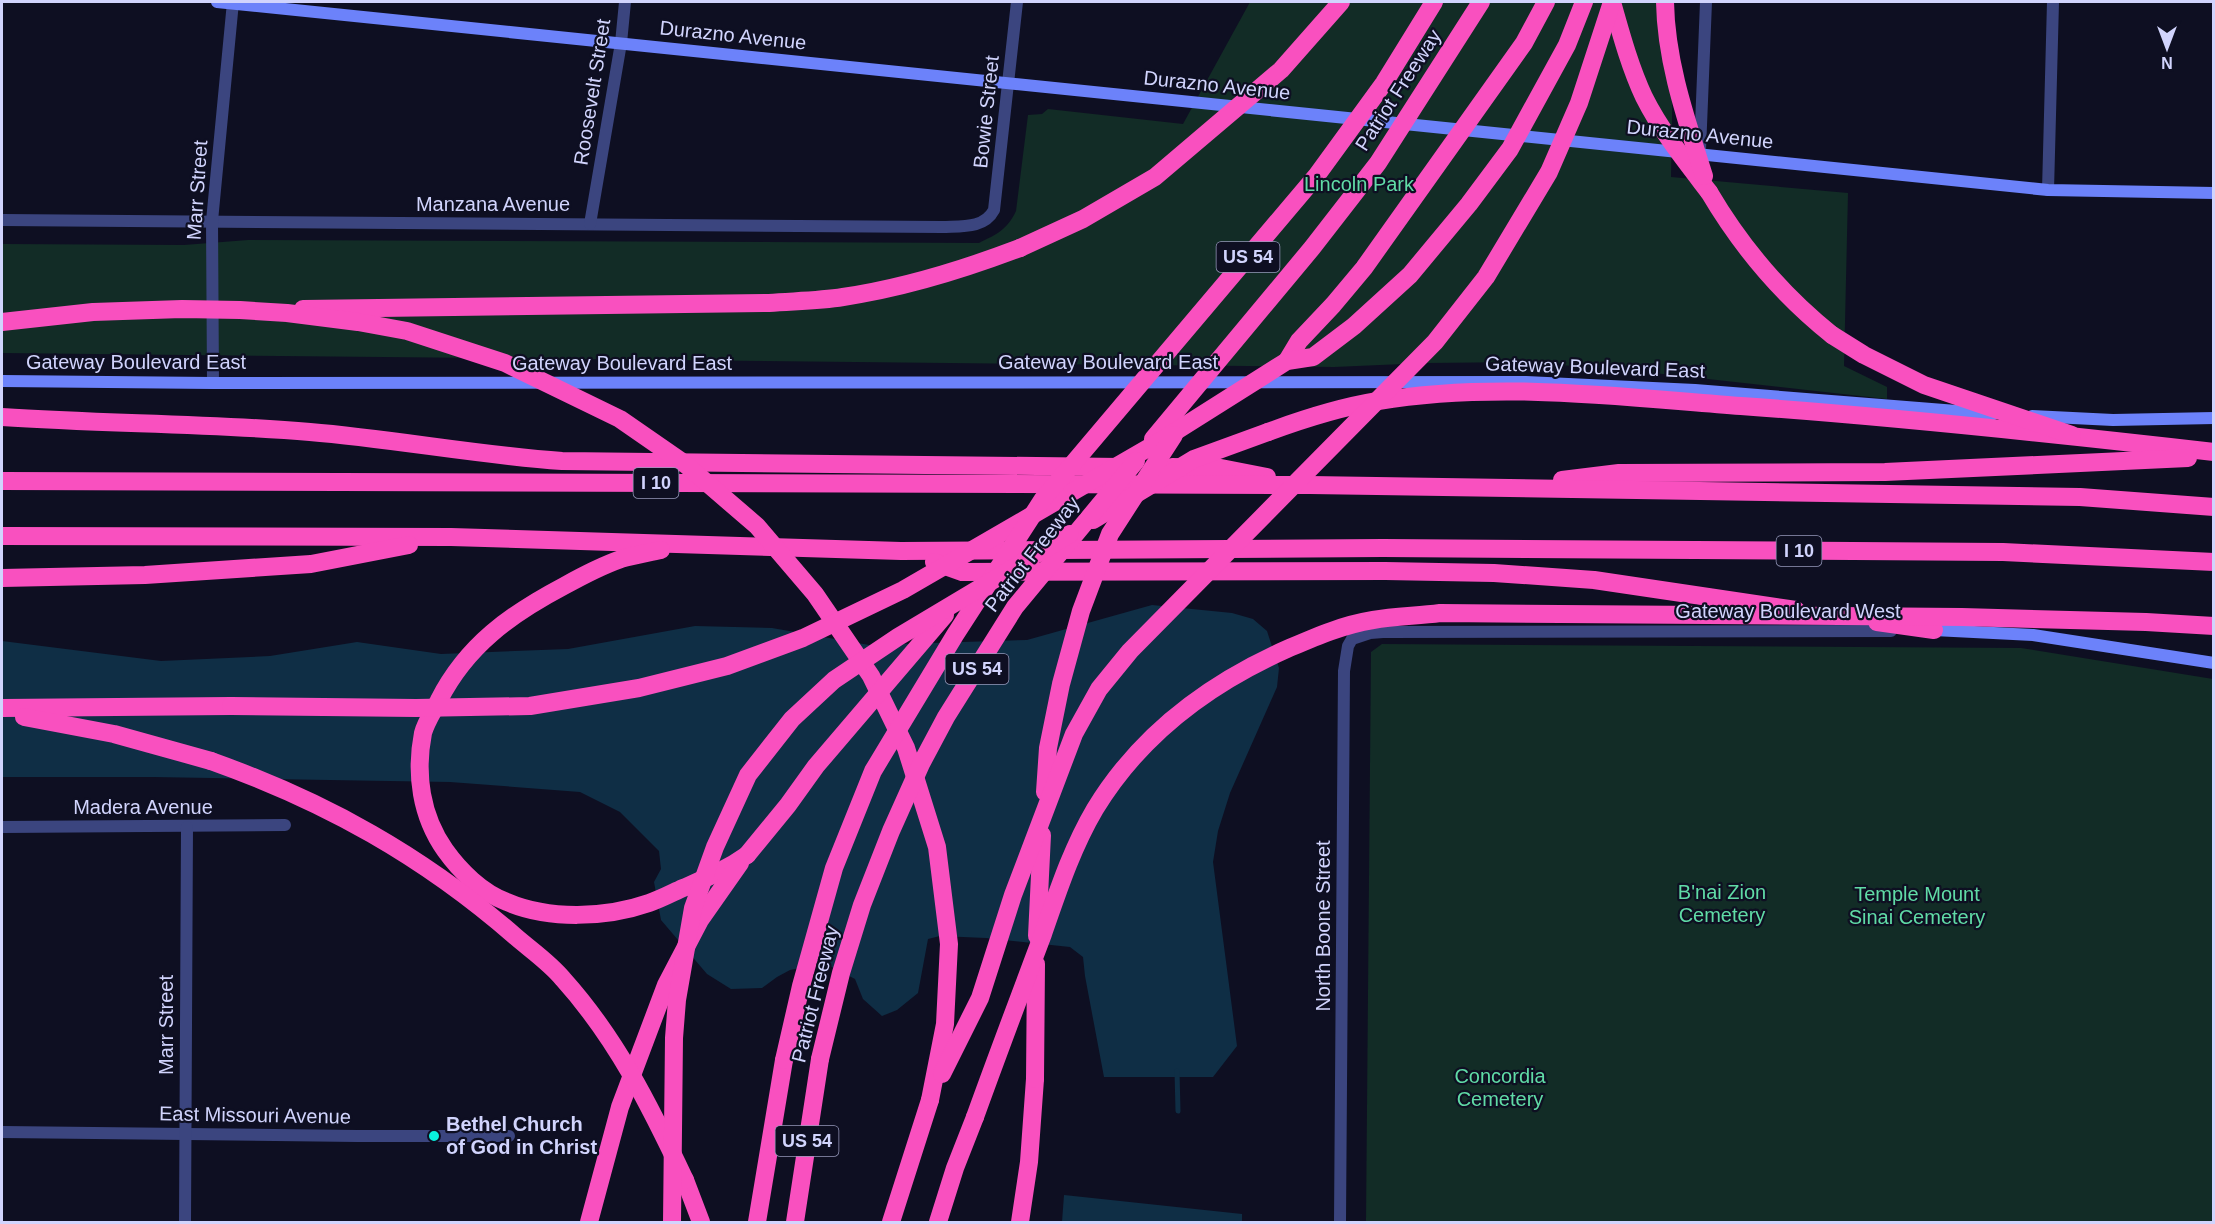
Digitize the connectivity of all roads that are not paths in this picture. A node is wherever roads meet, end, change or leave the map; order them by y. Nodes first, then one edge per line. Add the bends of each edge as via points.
1 (217, 2) edge
2 (233, 2) edge
3 (625, 2) edge
4 (1017, 2) edge
5 (1341, 2) edge
6 (1434, 2) edge
7 (1481, 2) edge
8 (1546, 2) edge
9 (1584, 2) edge
10 (1612, 2) edge
11 (1665, 2) edge
12 (1706, 2) edge
13 (2053, 2) edge
14 (621, 43) junction
15 (1010, 84) junction
16 (1700, 154) junction
17 (2048, 190) junction
18 (1708, 192) junction
19 (2214, 193) edge
20 (2, 220) edge
21 (212, 221) junction
22 (984, 222) joint
23 (590, 224) junction
24 (240, 310) junction
25 (2, 322) edge
26 (1238, 336) junction
27 (1287, 361) junction
28 (2, 381) edge
29 (213, 383) junction
30 (2, 417) edge
31 (2214, 418) edge
32 (2072, 435) junction
33 (2214, 454) edge
34 (2, 481) edge
35 (1318, 485) junction
36 (1493, 488) junction
37 (1043, 499) junction
38 (2214, 507) edge
39 (2, 536) edge
40 (451, 537) junction
41 (684, 544) junction
42 (901, 551) junction
43 (2214, 562) edge
44 (2, 578) edge
45 (2214, 626) edge
46 (1934, 630) junction
47 (1360, 636) joint
48 (2214, 663) edge
49 (2, 708) edge
50 (2, 715) edge
51 (285, 825) dead end
52 (2, 827) edge
53 (187, 827) junction
54 (747, 855) junction
55 (930, 1100) junction
56 (2, 1132) edge
57 (185, 1133) junction
58 (509, 1136) dead end
59 (184, 1222) edge
60 (589, 1222) edge
61 (672, 1222) edge
62 (701, 1222) edge
63 (757, 1222) edge
64 (795, 1222) edge
65 (891, 1222) edge
66 (938, 1222) edge
67 (1020, 1222) edge
68 (1340, 1222) edge

1 - 2 main road, Durazno Avenue
2 - 14 main road, Durazno Avenue
2 - 21 street, Marr Street
3 - 14 street, Roosevelt Street
4 - 15 street, Bowie Street
5 - 24 highway, bridge via 1281,70 1155,177 1083,219 1020,248 936,277 842,298 769,303
6 - 37 highway, Patriot Freeway / US 54, bridge via 1384,83 1317,175
7 - 26 highway, Patriot Freeway / US 54, bridge via 1378,163
8 - 27 highway, bridge via 1524,43 1371,258 1299,341
9 - 27 highway, bridge via 1567,45 1510,149 1469,204 1410,275 1354,326 1313,357
10 - 18 highway, bridge via 1644,98
10 - 55 highway, bridge via 1579,103 1550,172 1486,277 1434,342 1130,651 1099,689 1061,765 980,998
11 - 18 highway, bridge via 1669,51
12 - 16 street
13 - 17 street
14 - 15 main road, Durazno Avenue
14 - 23 street, Roosevelt Street
15 - 16 main road, Durazno Avenue
15 - 22 street, Bowie Street via 994,210
16 - 17 main road, Durazno Avenue
17 - 19 main road, Durazno Avenue
18 - 32 highway, bridge via 1773,282 1832,335 1924,385
20 - 21 street, Manzana Avenue
21 - 23 street, Manzana Avenue
21 - 29 street, Marr Street
22 - 23 street, Manzana Avenue via 942,227
24 - 25 highway, bridge via 93,312
24 - 55 highway, bridge via 407,331 505,363 620,419 685,464 757,526 787,559 871,676 906,748 937,847 949,974 945,1024
26 - 64 highway, Patriot Freeway / US 54, bridge via 1015,607 921,764 862,904 841,973 820,1059
26 - 67 highway, bridge via 1110,534 1078,622 1061,684 1048,748 1038,889 1035,1079
27 - 49 highway, bridge via 1162,440 903,590 803,638 727,666 639,688 530,706
28 - 29 main road, Gateway Boulevard East
29 - 31 main road, Gateway Boulevard East via 1526,382 1695,390 2045,417
30 - 35 highway via 290,431 562,461 1221,468
32 - 33 highway
32 - 61 highway, bridge via 1624,397 1473,393 1376,401 1298,421 1194,459 898,637 834,680 792,719 748,775 693,908 677,1000
33 - 36 highway via 1885,472 1619,474
34 - 35 highway, I 10
35 - 36 highway, I 10
36 - 38 highway, I 10 via 2080,497
37 - 54 highway, bridge via 816,766
37 - 63 highway, Patriot Freeway / US 54, bridge via 873,771 834,868 783,1060
39 - 40 highway, I 10
40 - 41 highway, I 10
40 - 44 highway via 311,564 145,575
41 - 42 highway, I 10
41 - 54 highway, bridge via 622,559 589,573 534,602 490,633 451,677 424,730 419,762 425,810 454,863 505,902 535,911 566,915 600,913 648,903 724,871
42 - 43 highway, I 10 via 1383,548 2003,552
42 - 46 highway via 962,572 1385,571 1594,580
45 - 66 highway, bridge via 1962,617 1440,614 1372,620 1324,633 1236,673 1169,721 1143,746 1118,775 1071,854
46 - 47 street, Gateway Boulevard West via 1395,632
46 - 48 main road, Gateway Boulevard West via 2033,635
47 - 68 street, North Boone Street via 1348,646 1344,671
50 - 62 highway, bridge via 40,719 156,744 257,778 348,820 448,881 562,978 613,1043 649,1103
51 - 53 street, Madera Avenue
52 - 53 street, Madera Avenue
53 - 57 street, Marr Street
54 - 60 highway, bridge via 700,920 666,985 620,1107
55 - 65 highway
56 - 57 street, East Missouri Avenue
57 - 58 street, East Missouri Avenue
57 - 59 street, Marr Street

